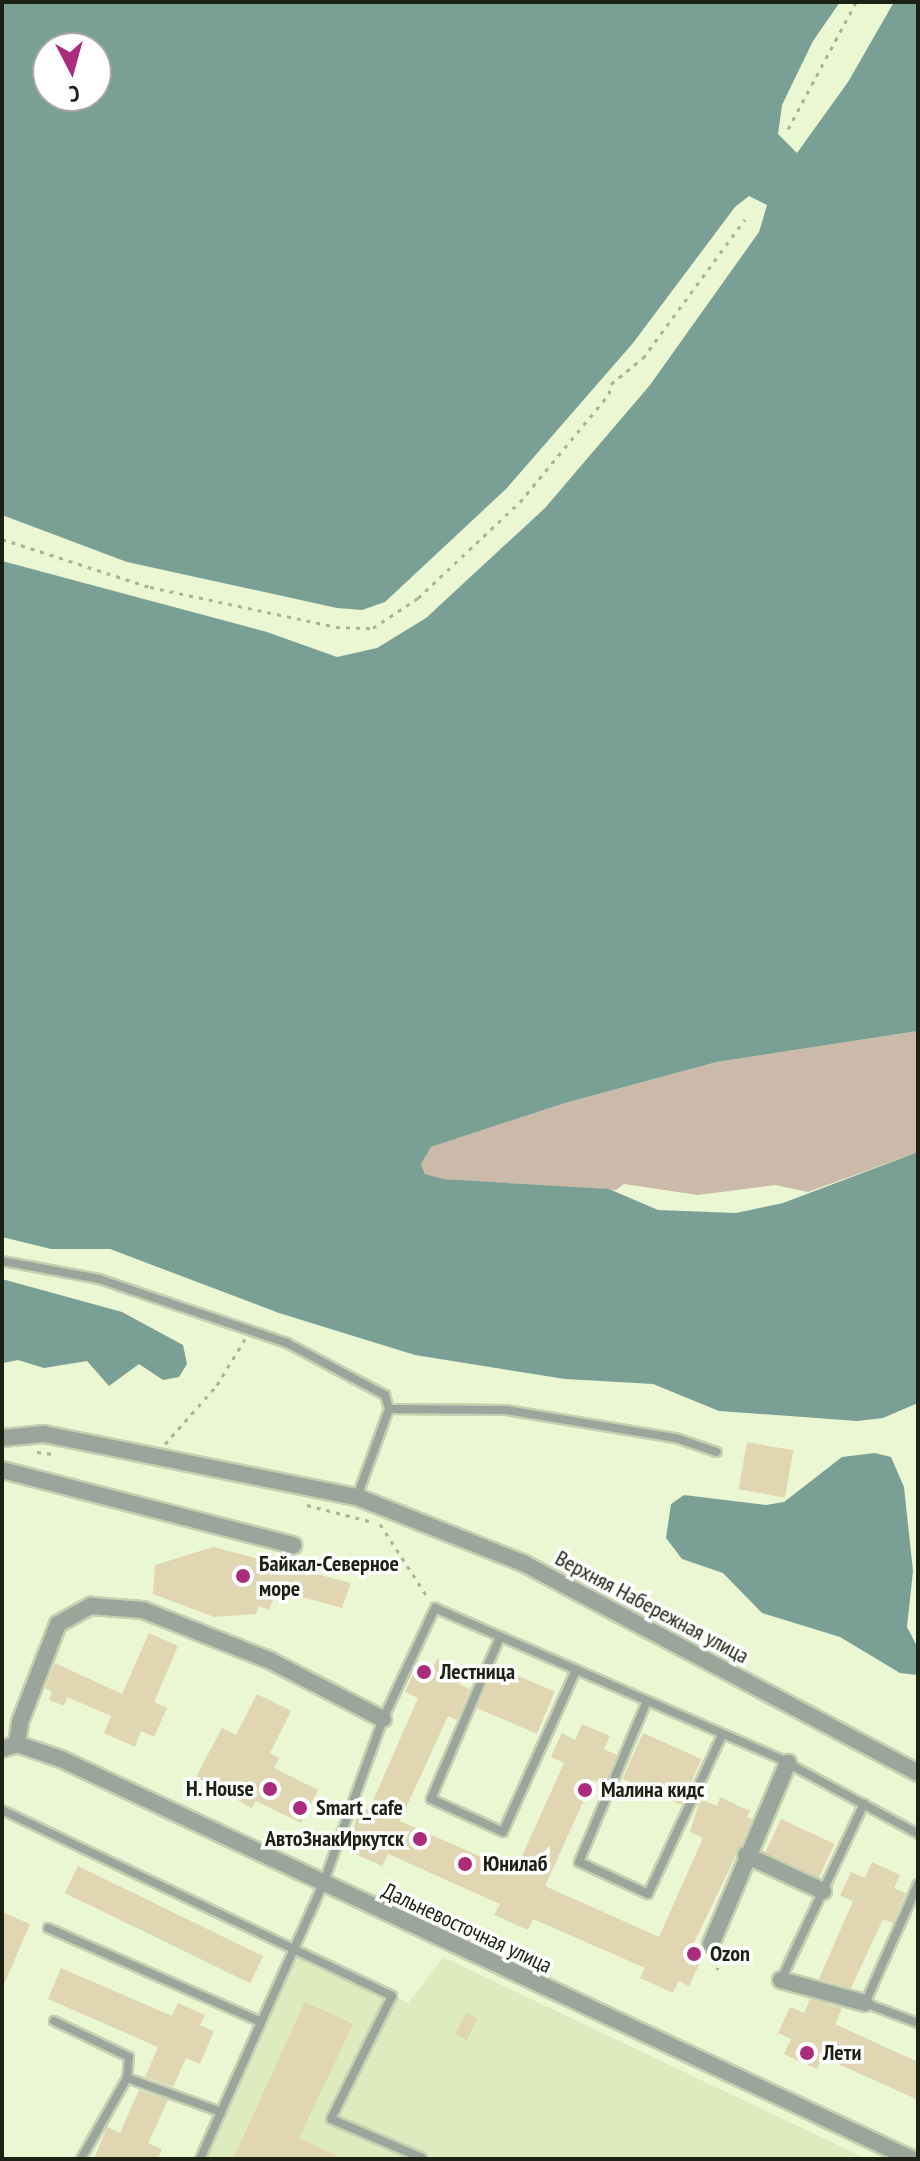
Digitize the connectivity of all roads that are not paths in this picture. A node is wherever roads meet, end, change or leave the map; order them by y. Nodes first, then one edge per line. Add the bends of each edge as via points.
1 (2, 1261) edge
2 (389, 1409) junction
3 (2, 1438) edge
4 (717, 1452) dead end
5 (2, 1470) edge
6 (357, 1497) junction
7 (293, 1545) dead end
8 (500, 1637) junction
9 (576, 1670) junction
10 (647, 1701) junction
11 (383, 1719) junction
12 (722, 1735) junction
13 (10, 1747) edge
14 (788, 1763) junction
15 (918, 1773) edge
16 (864, 1804) junction
17 (2, 1810) edge
18 (918, 1834) edge
19 (748, 1856) junction
20 (323, 1884) junction
21 (918, 1884) edge
22 (823, 1891) junction
23 (48, 1928) dead end
24 (711, 1944) dead end
25 (294, 1947) junction
26 (781, 1980) joint
27 (865, 2003) junction
28 (54, 2021) dead end
29 (261, 2022) junction
30 (918, 2023) edge
31 (127, 2078) junction
32 (221, 2112) junction
33 (422, 2158) edge
34 (81, 2159) edge
35 (200, 2159) edge
36 (912, 2159) edge

1 - 2 lane via 99,1279 287,1343 385,1395
2 - 4 lane via 506,1410 676,1438
2 - 6 lane
3 - 6 street, Верхняя Набережная улица via 44,1434
5 - 7 street
6 - 15 street, Верхняя Набережная улица via 523,1563
8 - 9 lane
8 - 9 lane via 431,1799 503,1832
8 - 11 lane via 435,1608
9 - 10 lane
10 - 12 lane
10 - 12 lane via 579,1862 648,1894
11 - 13 street via 271,1661 143,1610 91,1606 58,1624
11 - 20 lane
12 - 14 lane
13 - 20 street, Дальневосточная улица via 61,1759
14 - 16 lane
14 - 19 street
16 - 18 lane
16 - 22 lane
17 - 25 lane
19 - 22 street
19 - 24 street
20 - 25 lane
20 - 36 street, Дальневосточная улица
21 - 27 lane
22 - 26 lane
23 - 29 lane
25 - 29 lane
25 - 33 lane via 392,1996 331,2119
26 - 27 street
27 - 30 lane
28 - 31 lane via 129,2057
29 - 32 lane
31 - 32 lane
31 - 34 lane
32 - 35 lane

